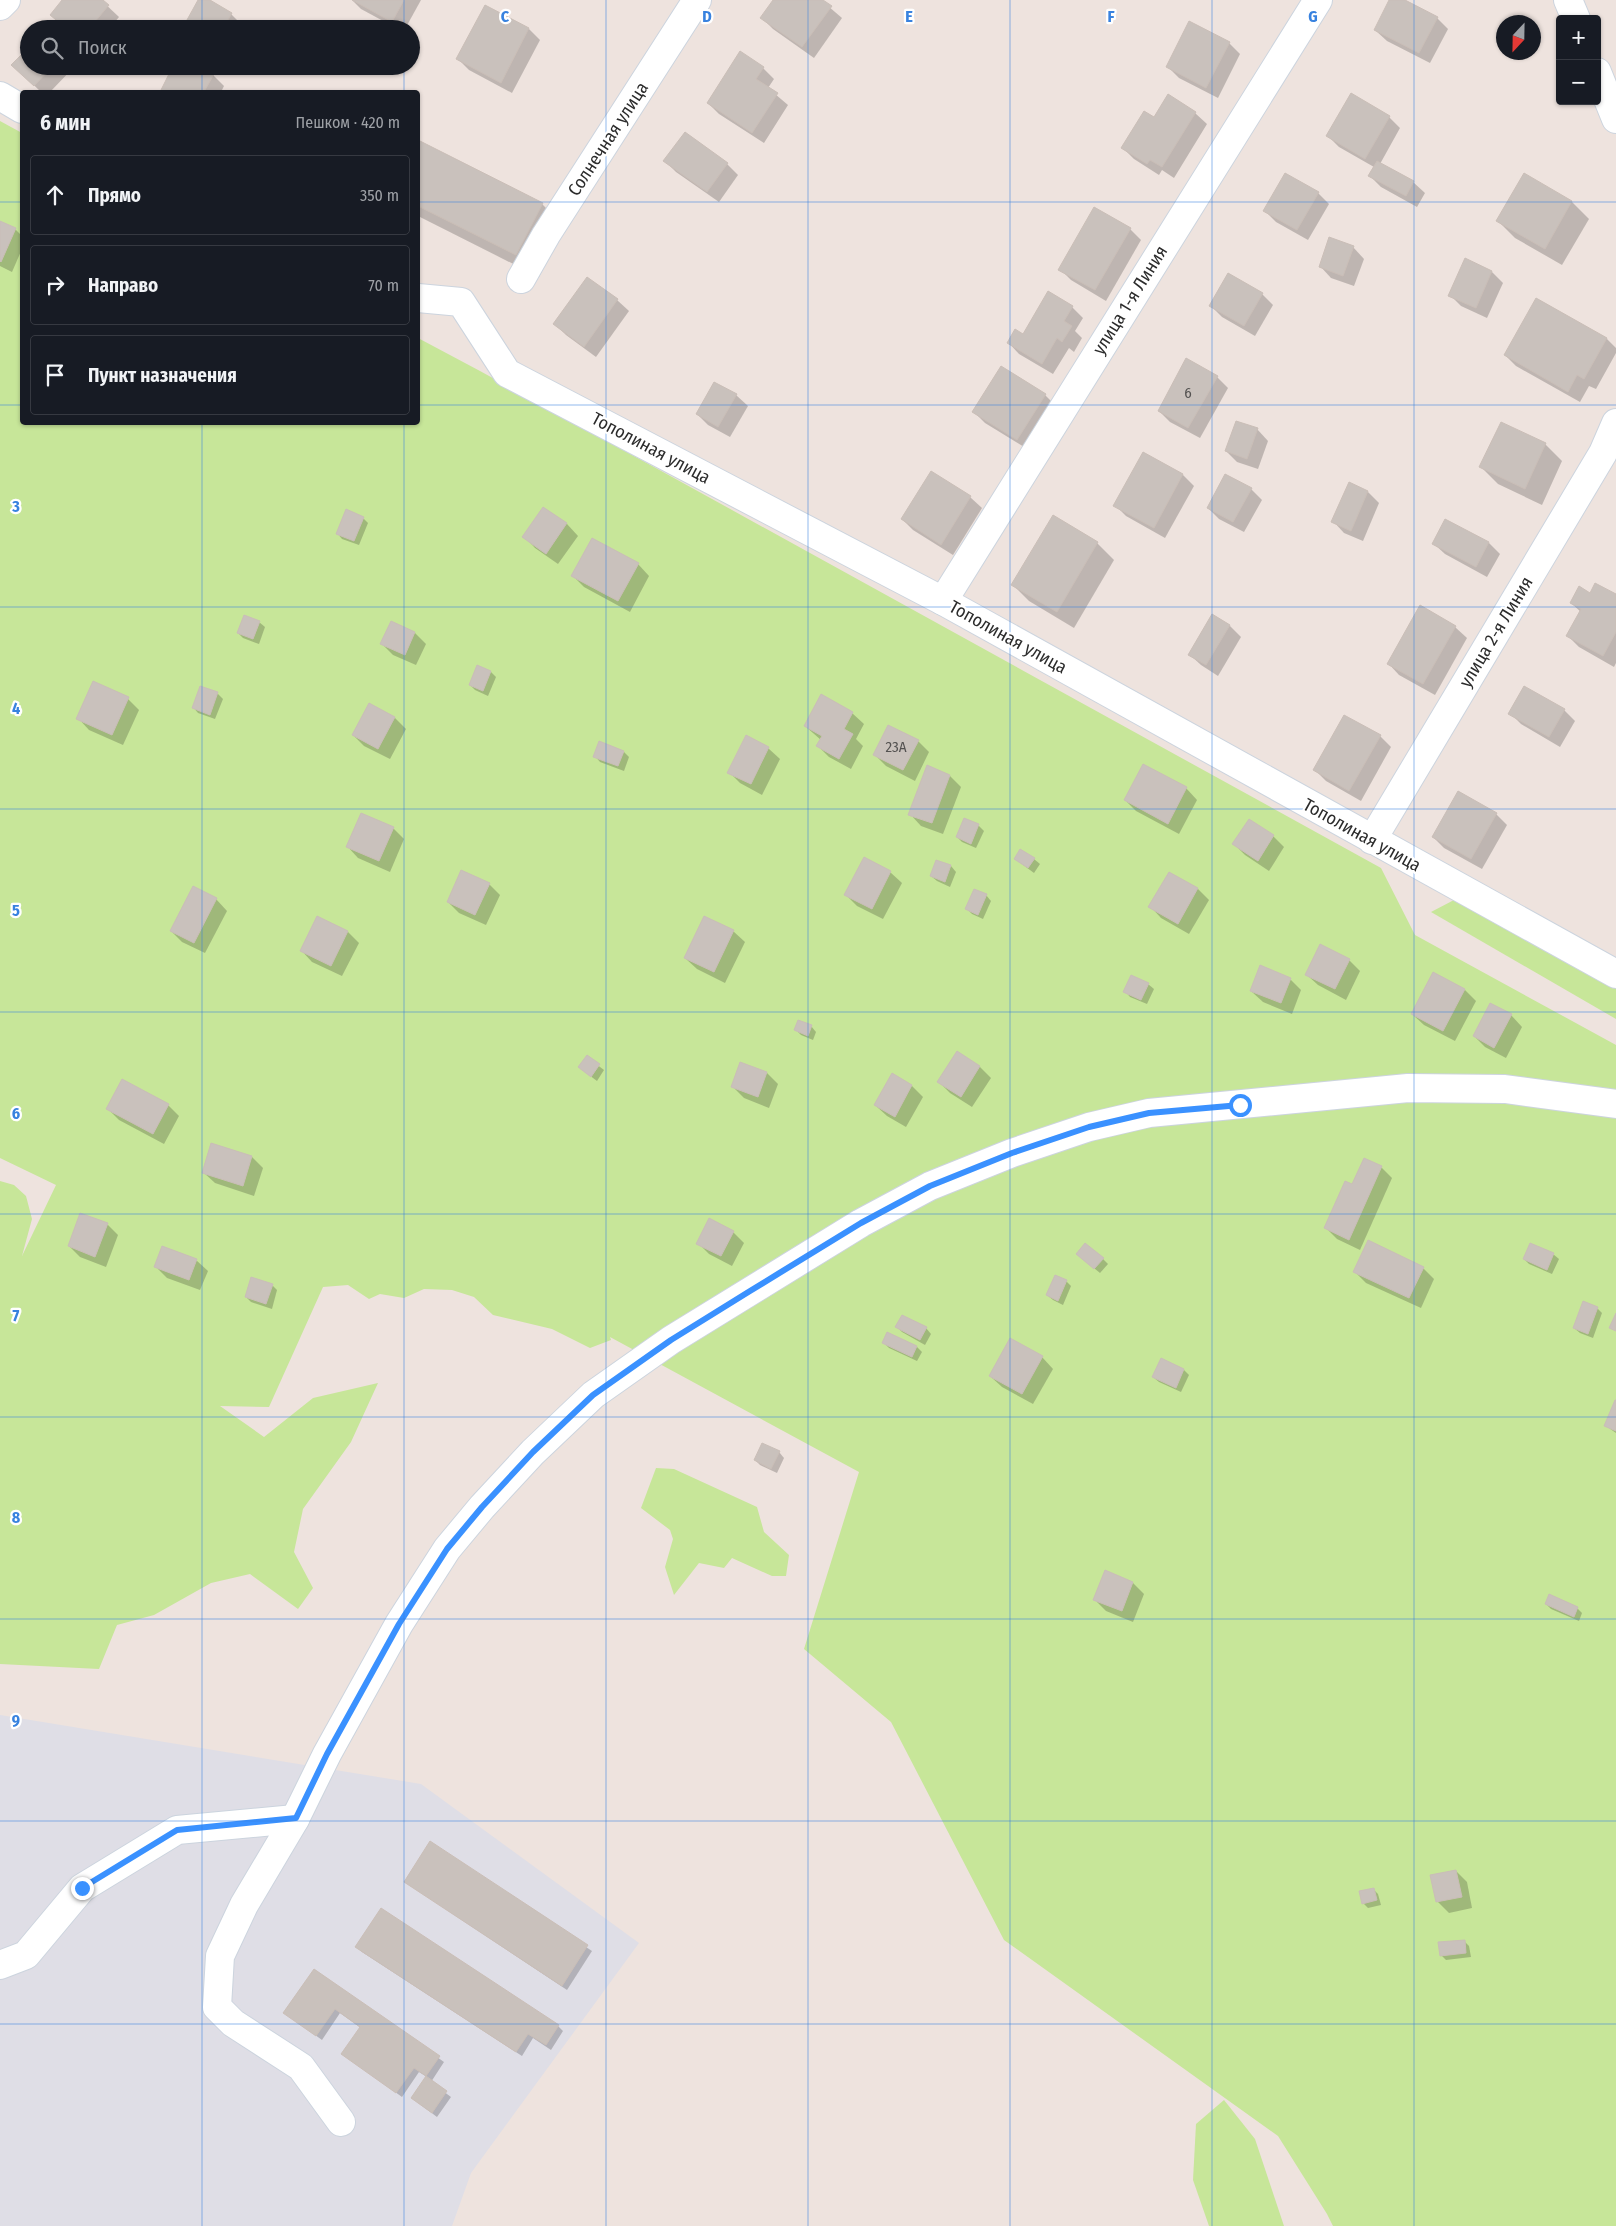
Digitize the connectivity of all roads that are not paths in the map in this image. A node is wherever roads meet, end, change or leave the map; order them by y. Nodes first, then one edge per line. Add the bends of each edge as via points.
1 (6, 0) edge
2 (697, 0) edge
3 (1318, 0) edge
4 (1568, 0) edge
5 (0, 6) edge
6 (1574, 15) edge
7 (1601, 82) edge
8 (0, 96) edge
9 (20, 108) edge
10 (1616, 119) edge
11 (521, 279) dead end
12 (420, 298) edge
13 (1616, 422) edge
14 (943, 601) junction
15 (1372, 840) junction
16 (1616, 974) edge
17 (1616, 1104) edge
18 (296, 1818) junction
19 (0, 1965) edge
20 (340, 2122) dead end

1 - 5 street
2 - 11 street, Солнечная улица
3 - 14 street, улица 1-я Линия
4 - 6 street
7 - 10 street
8 - 9 street
12 - 14 street, Тополиная улица via 461,302 507,373
13 - 15 street, улица 2-я Линия via 1602,454
14 - 15 street, Тополиная улица
15 - 16 street, Тополиная улица
17 - 18 street via 1505,1089 1408,1088 1149,1113 1089,1127 1012,1153 930,1186 861,1223 671,1340 593,1395 533,1452 447,1549 399,1624 327,1754
18 - 19 street via 177,1830 82,1888 26,1955
18 - 20 street via 244,1905 220,1956 217,2007 232,2024 302,2067

